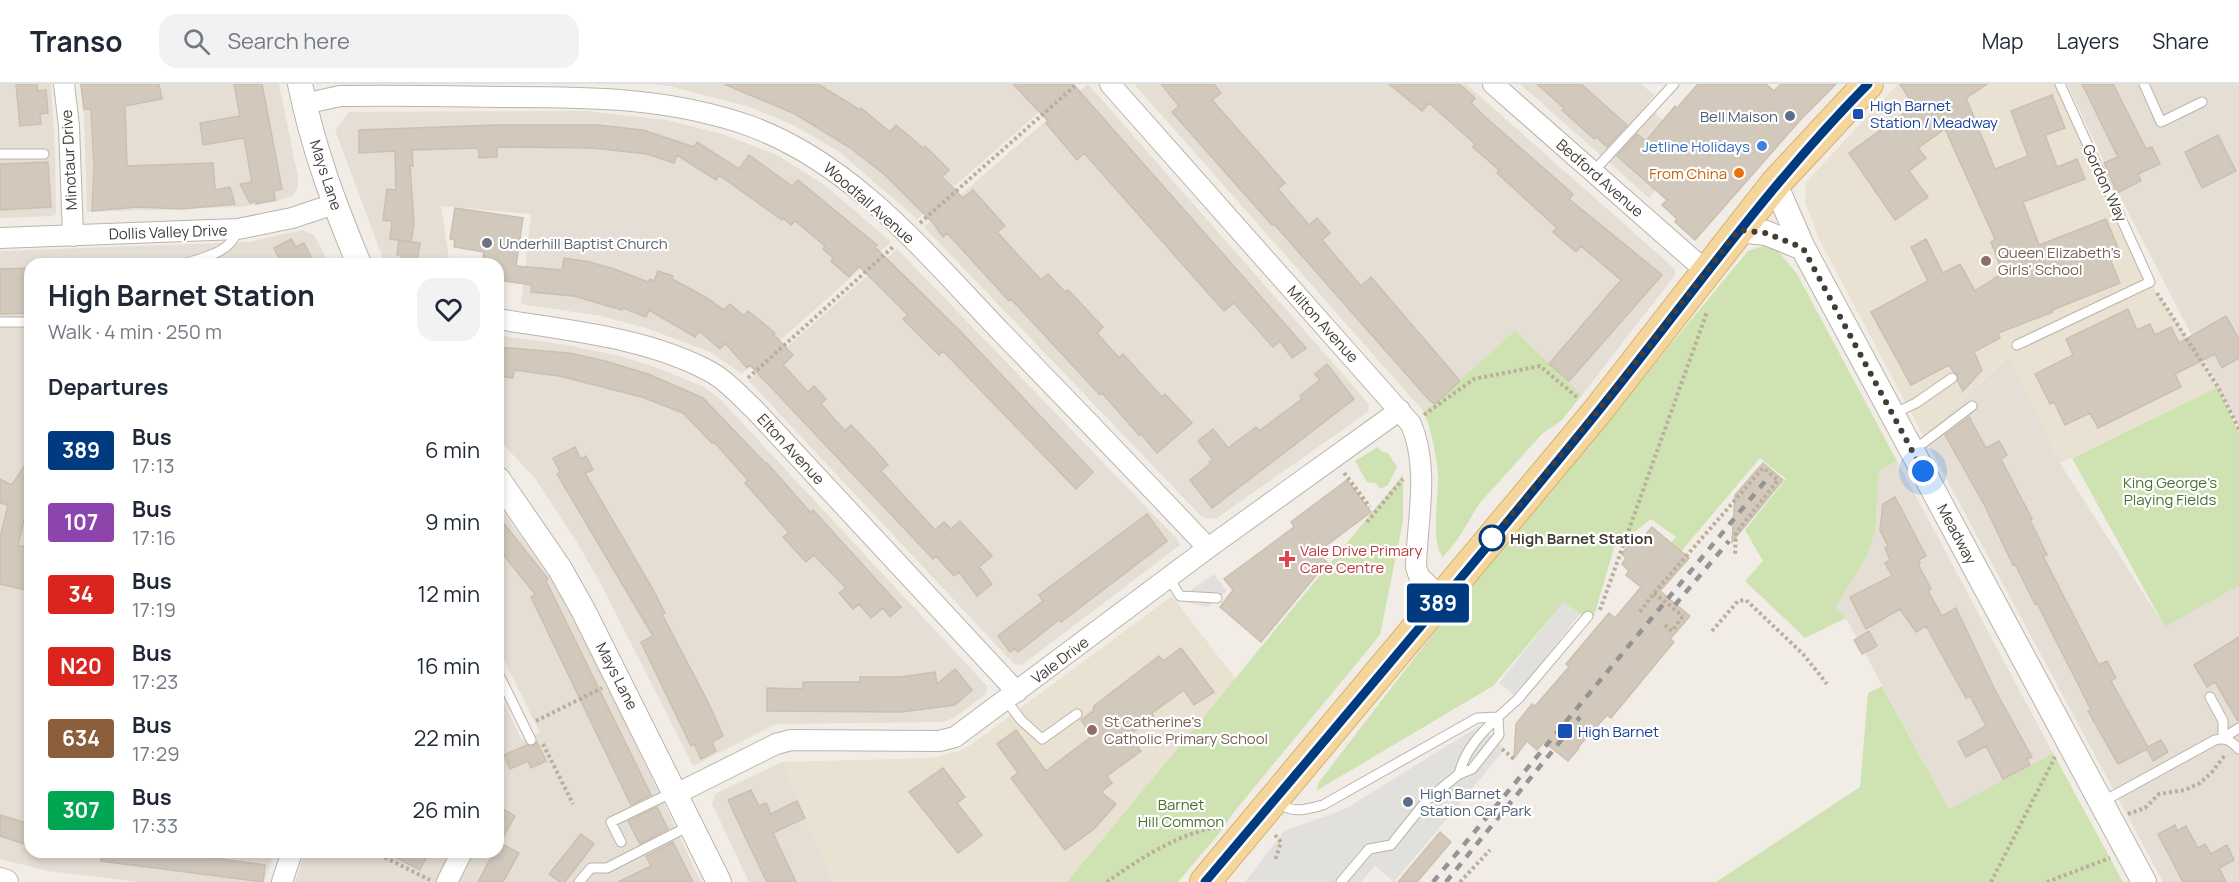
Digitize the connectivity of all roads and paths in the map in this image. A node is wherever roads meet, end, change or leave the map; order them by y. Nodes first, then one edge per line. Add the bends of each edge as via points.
1 (64, 84) edge
2 (1110, 84) edge
3 (1493, 84) edge
4 (1674, 84) edge
5 (1868, 84) edge
6 (2060, 84) edge
7 (2144, 84) edge
8 (302, 94) edge
9 (2202, 102) dead end
10 (0, 154) edge
11 (44, 154) dead end
12 (1593, 172) junction
13 (1775, 184) junction
14 (334, 204) junction
15 (238, 229) junction
16 (1739, 230) junction
17 (73, 236) junction
18 (0, 238) edge
19 (1803, 248) junction
20 (201, 258) edge
21 (356, 258) edge
22 (1707, 272) junction
23 (2150, 282) junction
24 (1708, 309) dead end
25 (504, 320) edge
26 (0, 322) edge
27 (24, 322) edge
28 (2017, 345) dead end
29 (1952, 378) dead end
30 (1581, 401) dead end
31 (1972, 406) dead end
32 (1400, 410) junction
33 (1893, 414) junction
34 (1424, 415) dead end
35 (2239, 429) edge
36 (1913, 452) junction
37 (1340, 467) dead end
38 (1408, 474) dead end
39 (504, 489) edge
40 (1370, 507) dead end
41 (1367, 522) dead end
42 (1629, 531) junction
43 (1630, 544) dead end
44 (1208, 548) junction
45 (1735, 556) dead end
46 (1169, 578) junction
47 (1654, 593) junction
48 (1217, 598) dead end
49 (1442, 599) junction
50 (1641, 612) dead end
51 (1588, 616) joint
52 (1665, 625) dead end
53 (1712, 632) dead end
54 (618, 680) junction
55 (1827, 684) dead end
56 (504, 685) edge
57 (1012, 696) junction
58 (2210, 697) dead end
59 (1077, 714) dead end
60 (1498, 717) junction
61 (532, 723) dead end
62 (2239, 728) edge
63 (2223, 738) junction
64 (531, 740) dead end
65 (542, 743) dead end
66 (2072, 748) junction
67 (1501, 749) dead end
68 (2239, 749) edge
69 (2225, 755) dead end
70 (1515, 760) dead end
71 (1459, 774) junction
72 (675, 793) junction
73 (1274, 800) junction
74 (2101, 802) junction
75 (573, 804) dead end
76 (2125, 816) dead end
77 (691, 825) junction
78 (1226, 826) dead end
79 (1274, 834) dead end
80 (621, 842) dead end
81 (1490, 850) dead end
82 (2114, 857) dead end
83 (290, 858) edge
84 (386, 858) edge
85 (459, 858) edge
86 (1275, 861) dead end
87 (0, 880) edge
88 (6, 882) edge
89 (282, 882) edge
90 (435, 882) edge
91 (447, 882) edge
92 (579, 882) edge
93 (719, 882) edge
94 (1107, 882) edge
95 (1205, 882) edge
96 (1341, 882) edge
97 (1460, 882) edge
98 (1991, 882) edge
99 (2047, 882) edge
100 (2144, 882) edge

1 - 17 street, Minotaur Drive
2 - 32 street, Milton Avenue
3 - 12 street, Bedford Avenue
4 - 12 lane
5 - 13 main road
6 - 23 lane, Gordon Way
7 - 9 lane via 2162,122
8 - 14 street, Mays Lane
8 - 44 street, Woodfall Avenue via 600,97 702,112 779,138 833,169 907,234
10 - 11 lane
12 - 22 street, Bedford Avenue
13 - 16 main road
13 - 19 street, Meadway
14 - 15 street, Dollis Valley Drive
14 - 21 street, Mays Lane
15 - 17 street, Dollis Valley Drive
15 - 20 lane via 234,241
16 - 19 street via 1766,233
16 - 22 main road
17 - 18 street, Dollis Valley Drive
19 - 33 street, Meadway
22 - 49 main road
23 - 28 lane
23 - 35 path via 2218,387
24 - 42 path
25 - 57 street, Elton Avenue via 644,346 712,373 753,408
26 - 27 lane
29 - 33 lane via 1916,404
30 - 34 path via 1540,366 1474,380
31 - 36 lane
32 - 44 street, Vale Drive
32 - 49 street, Milton Avenue via 1412,424 1419,455 1421,512 1416,567 1419,576
33 - 36 street, Meadway
36 - 66 street, Meadway
37 - 40 path
38 - 41 path
39 - 54 street, Mays Lane via 560,569
42 - 43 path
42 - 51 path via 1597,618
44 - 46 street, Vale Drive
45 - 47 path via 1736,533 1778,480 1763,468
46 - 48 lane via 1180,596
46 - 57 street, Vale Drive
47 - 50 path
47 - 52 path, bridge via 1683,616 1672,631
49 - 73 main road
51 - 60 lane
53 - 55 path via 1738,601 1746,600 1803,654
54 - 61 path
54 - 72 street, Mays Lane
56 - 64 lane
57 - 59 lane via 1022,720 1042,739
57 - 72 street, Vale Drive via 955,737 939,741 791,740
58 - 63 lane via 2223,721
60 - 71 lane via 1479,734 1462,759
60 - 71 lane via 1499,735 1472,770
60 - 73 lane via 1477,718 1323,805 1287,810
62 - 63 lane
63 - 68 lane
63 - 74 lane
65 - 75 path
66 - 74 street, Meadway
66 - 98 path via 2054,757
67 - 70 path
69 - 76 path via 2200,783 2159,794 2145,808
71 - 96 lane via 1427,800 1391,845 1369,849
72 - 77 street, Mays Lane
72 - 80 lane via 612,822
73 - 95 main road
74 - 100 street, Meadway
77 - 92 lane via 607,868 591,868
77 - 93 street, Mays Lane
78 - 94 path via 1182,838
79 - 86 path via 1281,842
81 - 97 path
82 - 99 path
83 - 89 street
84 - 90 path
85 - 91 street
87 - 88 street

